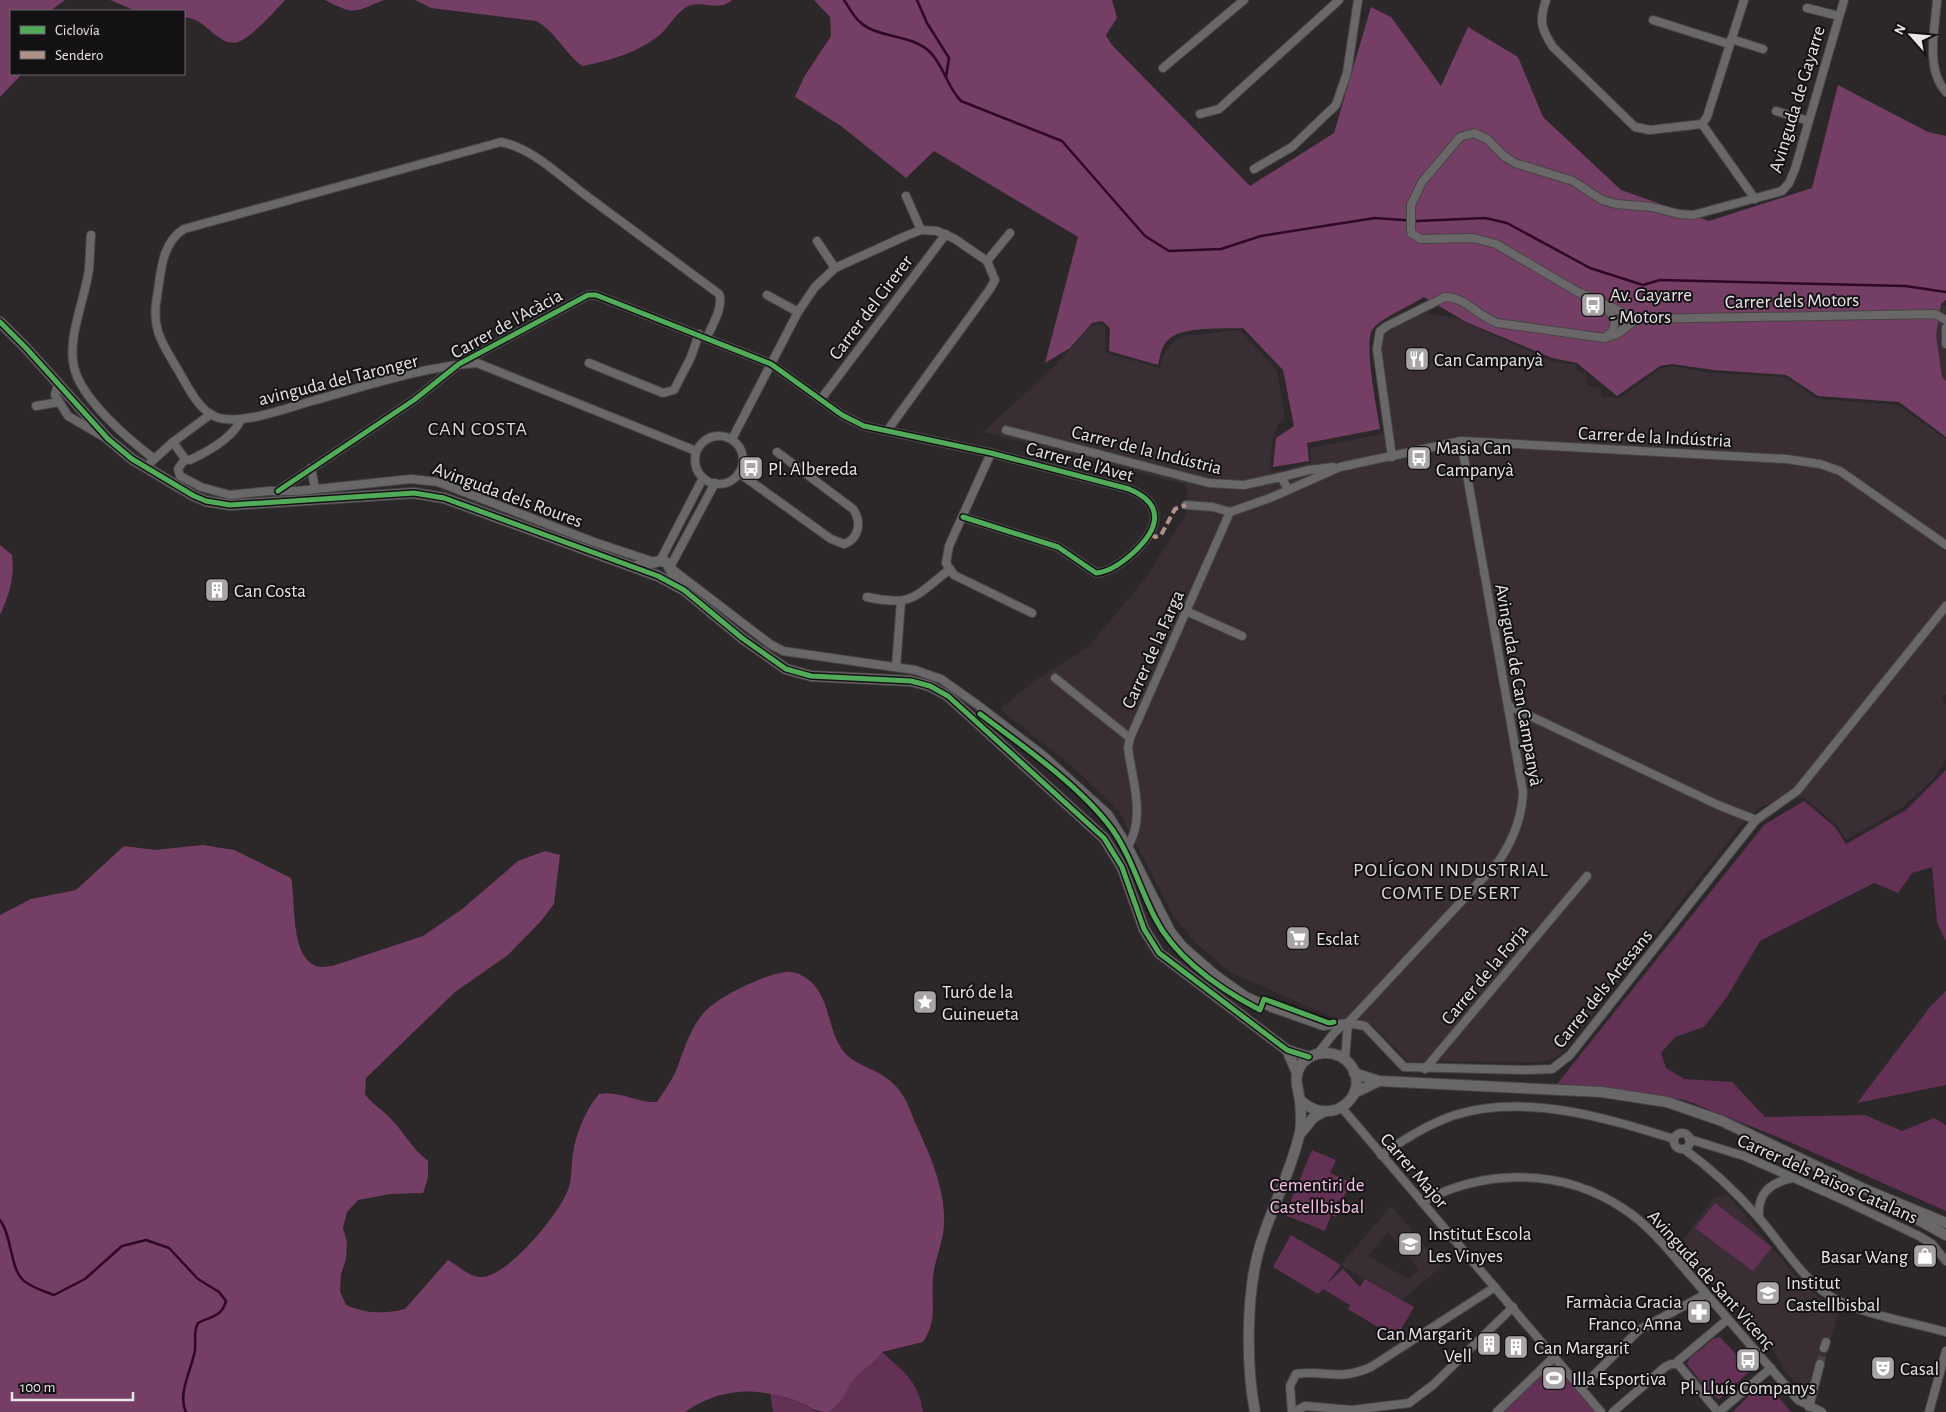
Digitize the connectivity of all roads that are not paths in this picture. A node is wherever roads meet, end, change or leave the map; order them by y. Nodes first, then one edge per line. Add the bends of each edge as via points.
1 (1244, 0) edge
2 (1339, 0) edge
3 (1358, 0) edge
4 (1546, 0) edge
5 (1744, 0) edge
6 (1844, 0) edge
7 (1937, 0) edge
8 (1807, 8) dead end
9 (1839, 16) junction
10 (1653, 20) dead end
11 (1730, 42) junction
12 (1763, 49) dead end
13 (1163, 68) dead end
14 (1946, 92) edge
15 (1776, 111) dead end
16 (1200, 114) dead end
17 (1809, 121) junction
18 (1702, 124) junction
19 (1254, 169) dead end
20 (906, 196) dead end
21 (1755, 199) junction
22 (922, 230) junction
23 (1010, 233) dead end
24 (946, 234) junction
25 (91, 235) dead end
26 (817, 241) dead end
27 (987, 260) junction
28 (835, 268) junction
29 (768, 296) dead end
30 (1605, 304) junction
31 (798, 312) junction
32 (1637, 319) junction
33 (1946, 320) edge
34 (0, 322) edge
35 (1946, 328) edge
36 (703, 336) junction
37 (1605, 338) junction
38 (1946, 344) edge
39 (588, 363) dead end
40 (459, 364) junction
41 (772, 364) junction
42 (58, 384) junction
43 (821, 399) junction
44 (59, 402) junction
45 (36, 406) dead end
46 (211, 414) junction
47 (241, 419) junction
48 (1006, 430) dead end
49 (886, 431) junction
50 (108, 439) junction
51 (732, 439) junction
52 (1460, 441) junction
53 (172, 442) junction
54 (696, 451) junction
55 (778, 452) dead end
56 (991, 453) junction
57 (1392, 457) junction
58 (152, 458) junction
59 (185, 459) junction
60 (1340, 467) junction
61 (311, 468) junction
62 (147, 469) junction
63 (739, 472) junction
64 (1281, 477) junction
65 (703, 478) junction
66 (715, 483) junction
67 (316, 488) junction
68 (1288, 489) junction
69 (278, 491) junction
70 (1186, 505) dead end
71 (1230, 512) junction
72 (963, 517) junction
73 (1946, 546) edge
74 (658, 562) junction
75 (637, 566) junction
76 (670, 567) junction
77 (949, 570) junction
78 (658, 576) junction
79 (684, 590) junction
80 (867, 597) dead end
81 (901, 601) junction
82 (1946, 606) edge
83 (1186, 611) junction
84 (1032, 613) dead end
85 (1242, 636) dead end
86 (896, 667) junction
87 (1055, 678) dead end
88 (1509, 706) junction
89 (1130, 738) junction
90 (1756, 820) junction
91 (1128, 846) junction
92 (1587, 876) dead end
93 (1348, 1023) junction
94 (1287, 1050) junction
95 (1313, 1056) junction
96 (1345, 1060) junction
97 (1424, 1069) junction
98 (1297, 1073) junction
99 (1354, 1073) junction
100 (1379, 1081) junction
101 (1354, 1094) junction
102 (1300, 1100) junction
103 (1342, 1108) junction
104 (1323, 1112) junction
105 (1300, 1134) junction
106 (1674, 1139) junction
107 (1689, 1139) junction
108 (1684, 1149) junction
109 (1381, 1155) junction
110 (1792, 1178) junction
111 (1864, 1188) junction
112 (1422, 1202) junction
113 (1759, 1218) junction
114 (1946, 1222) edge
115 (1946, 1235) edge
116 (1946, 1261) edge
117 (1495, 1287) junction
118 (1706, 1294) junction
119 (1513, 1307) junction
120 (1728, 1319) junction
121 (1946, 1332) edge
122 (1946, 1351) edge
123 (1554, 1357) junction
124 (1678, 1364) junction
125 (1820, 1364) tunnel mouth
126 (1771, 1368) junction
127 (1582, 1387) junction
128 (1809, 1407) junction
129 (1256, 1412) edge
130 (1293, 1412) edge
131 (1497, 1412) edge
132 (1601, 1412) edge
133 (1613, 1412) edge
134 (1719, 1412) edge
135 (1822, 1412) edge
136 (1929, 1412) edge

1 - 13 street
2 - 16 street via 1219,109
3 - 19 street via 1347,73 1336,105 1292,147
4 - 18 street via 1540,16 1544,33 1553,47 1635,127 1650,130
5 - 11 street
6 - 9 street, Avinguda de Gayarre
7 - 14 street via 1933,68 1937,82
8 - 9 street
9 - 17 street, Avinguda de Gayarre
10 - 11 street
11 - 12 street
11 - 18 street
15 - 17 street
17 - 21 street, Avinguda de Gayarre via 1790,183 1782,190
18 - 21 street
20 - 22 street
21 - 30 street, Avinguda de Gayarre via 1693,215 1616,204 1602,200 1573,182 1515,163 1474,133 1460,137 1422,182 1416,194 1409,219 1413,236 1421,239 1473,238 1496,244 1576,291
22 - 24 street
22 - 28 street
23 - 27 street
24 - 27 street
24 - 43 street, Carrer del Cirerer
25 - 58 street via 89,270 73,344 73,366 86,392 122,435
26 - 28 street
27 - 49 street via 994,280 990,289
28 - 31 street via 815,286
29 - 31 street
30 - 32 street, Avinguda de Gayarre
30 - 37 street via 1615,321 1613,330
31 - 41 street
32 - 33 street, Carrer dels Motors via 1935,314
32 - 37 street via 1617,334
34 - 42 street
35 - 38 street
36 - 39 street via 674,390 664,393
36 - 40 street, Carrer de l'Acàcia via 605,297 588,295
36 - 41 street, Carrer de l'Acàcia
36 - 46 street via 719,306 719,294 555,172 523,150 501,142 196,226 171,239 165,252 155,315 156,328 189,388
37 - 57 street via 1497,323 1484,319 1454,297 1445,296 1387,326 1380,331 1376,349
40 - 47 street, avinguda del Taronger
40 - 54 street, avinguda del Taronger via 478,363
40 - 61 street, Carrer de l'Acàcia via 414,400
41 - 43 street, Carrer de l'Avet
41 - 51 street
42 - 44 street via 55,395
42 - 50 street
43 - 49 street, Carrer de l'Avet via 854,421
44 - 45 street
44 - 50 street via 68,416
46 - 47 street, avinguda del Taronger
46 - 53 street
47 - 59 street via 239,426 214,446 190,460
48 - 64 street, Carrer de la Indústria via 1209,483 1238,485
49 - 56 street, Carrer de l'Avet
50 - 62 street
51 - 54 street via 718,435 710,437
51 - 63 street via 743,459
52 - 57 street, Carrer de la Indústria
52 - 73 street, Carrer de la Indústria via 1786,459 1820,464 1851,478
52 - 88 street, Avinguda de Can Campanyà
53 - 58 street
53 - 59 street
54 - 65 street via 695,465
55 - 63 street via 853,509 858,527 855,538 844,544 831,539
56 - 72 street
56 - 72 street, Carrer de l'Avet via 1142,494 1154,512 1155,524 1151,534 1125,560 1096,573 1058,547
57 - 60 street, Carrer de la Indústria
58 - 62 street
59 - 69 street, Avinguda dels Roures via 178,474 201,487 230,495
60 - 64 street, Carrer de la Indústria
60 - 68 street, Carrer de la Indústria
61 - 67 street
61 - 69 street, Carrer de l'Acàcia
62 - 75 street via 194,496 224,505 428,494
63 - 66 street via 728,482
64 - 68 street
65 - 66 street
65 - 74 street
66 - 76 street
67 - 69 street, Avinguda dels Roures
67 - 74 street, Avinguda dels Roures via 411,479 438,482 594,542
68 - 71 street, Carrer de la Indústria
70 - 71 street
71 - 83 street, Carrer de la Farga
72 - 77 street via 949,546 946,562
74 - 75 street
74 - 76 street via 666,562
74 - 78 street
75 - 78 street
76 - 78 street
76 - 79 street
76 - 86 street via 779,649
77 - 81 street via 911,599
77 - 84 street
78 - 79 street
79 - 94 street via 786,669 811,676 924,684 948,696 1092,824 1122,867 1144,929 1159,953
80 - 81 street
81 - 86 street
82 - 90 street via 1797,792
83 - 85 street
83 - 89 street, Carrer de la Farga
86 - 91 street via 941,679 975,703 1064,773 1108,814
87 - 89 street
88 - 90 street
88 - 93 street, Avinguda de Can Campanyà via 1523,792 1519,818 1508,848 1499,862
89 - 91 street, Carrer de la Farga via 1128,748 1138,816 1136,832
90 - 97 street, Carrer dels Artesans via 1560,1065 1552,1069 1525,1070
91 - 93 street via 1171,931 1215,974 1246,996 1272,1008 1328,1026
92 - 97 street, Carrer de la Forja
93 - 95 street, Avinguda de Can Campanyà via 1336,1029 1327,1044
93 - 96 street
93 - 97 street, Carrer dels Artesans via 1365,1026 1404,1067
94 - 95 street
94 - 98 street
95 - 96 street via 1333,1053
95 - 98 street
96 - 99 street
98 - 102 street
99 - 100 street
99 - 101 street
100 - 101 street
100 - 111 street via 1602,1092 1667,1102 1722,1121
101 - 103 street
102 - 104 street via 1311,1109
102 - 105 street
103 - 104 street
103 - 109 street, Carrer Major
104 - 105 street via 1313,1118
105 - 129 street via 1254,1270 1249,1359
106 - 107 street via 1682,1133
106 - 108 street via 1677,1147
106 - 109 street via 1561,1110 1507,1106 1448,1118 1424,1127
107 - 108 street
107 - 110 street, Carrer dels Països Catalans via 1744,1156
108 - 113 street via 1714,1172
109 - 112 street, Carrer Major
110 - 113 street via 1774,1183 1763,1194 1759,1201
110 - 116 street, Carrer dels Països Catalans via 1919,1236 1932,1244
111 - 114 street
111 - 115 street
112 - 117 street, Carrer Major
112 - 118 street, Avinguda de Sant Vicenç via 1441,1192 1494,1178 1539,1178 1564,1182 1607,1198 1626,1210 1664,1245
113 - 121 street via 1818,1287 1836,1300
117 - 119 street, Carrer Major
117 - 130 street via 1359,1373 1343,1376 1296,1374 1290,1386
118 - 120 street, Avinguda de Sant Vicenç
118 - 127 street via 1638,1330
119 - 123 street, Carrer Major
119 - 130 street via 1433,1385 1408,1403 1352,1410 1305,1406
120 - 124 street
120 - 126 street, Avinguda de Sant Vicenç
122 - 136 street
123 - 127 street, Carrer Major
123 - 131 street
124 - 133 street via 1665,1368
124 - 134 street
125 - 128 street
126 - 128 street, Avinguda de Sant Vicenç via 1798,1400
126 - 134 street
127 - 132 street, Carrer Major
128 - 135 street, Avinguda de Sant Vicenç

